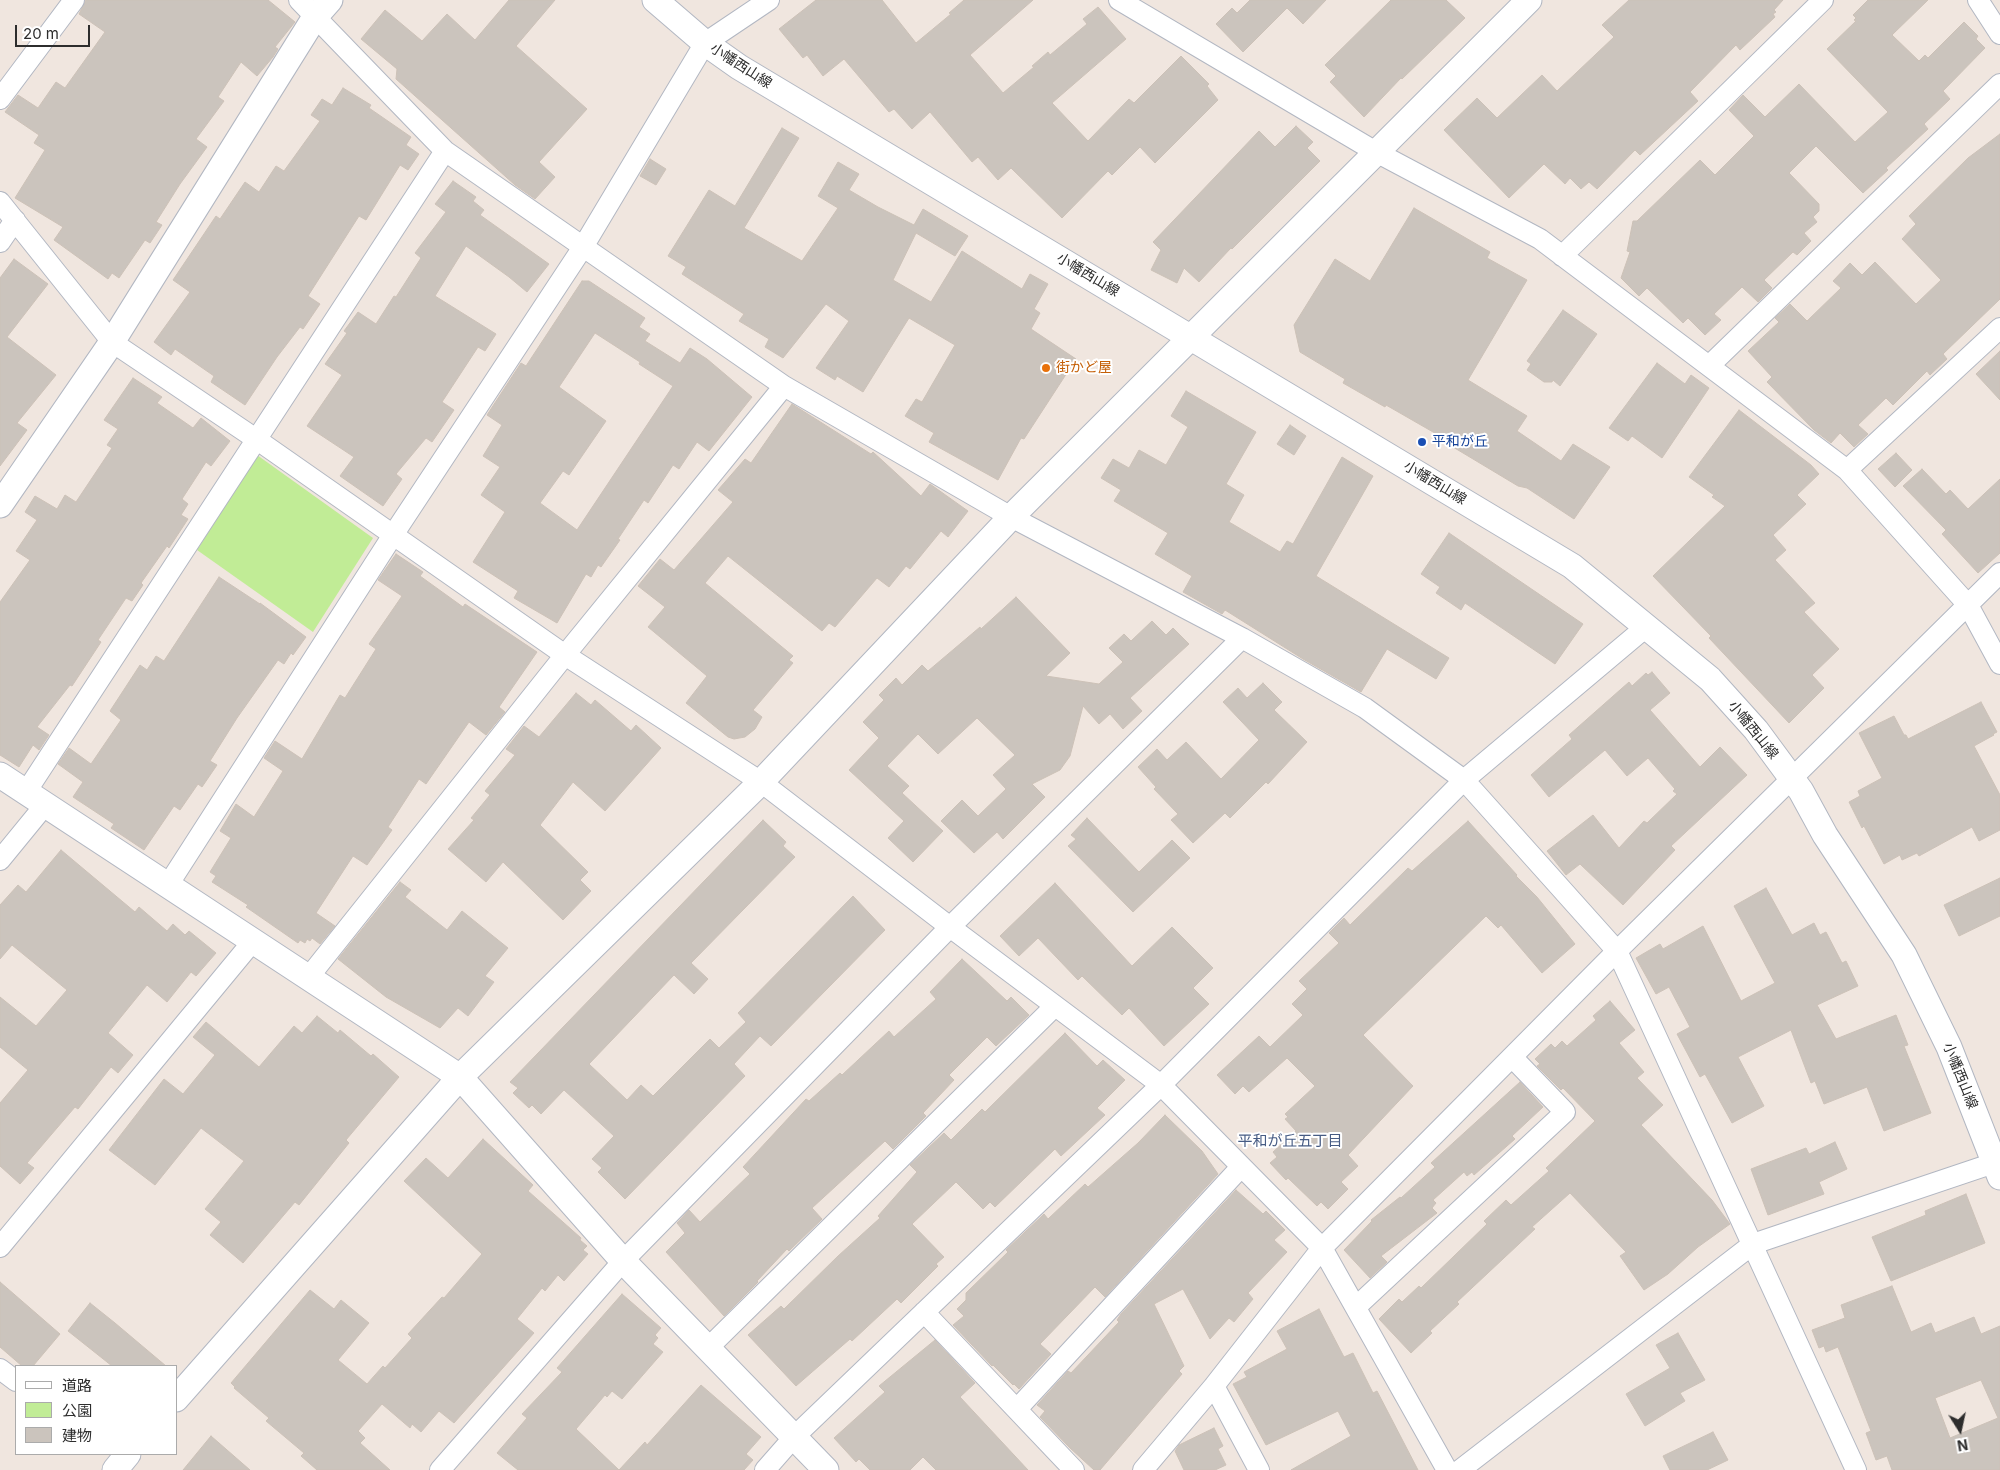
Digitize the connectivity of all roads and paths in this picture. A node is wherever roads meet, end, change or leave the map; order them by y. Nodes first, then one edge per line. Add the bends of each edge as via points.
1 (74, 0) edge
2 (655, 0) edge
3 (768, 0) edge
4 (1119, 0) edge
5 (1529, 0) edge
6 (1824, 0) edge
7 (1978, 0) edge
8 (314, 6) edge
9 (2000, 34) edge
10 (705, 44) junction
11 (2000, 84) edge
12 (0, 99) edge
13 (445, 151) junction
14 (1376, 152) junction
15 (0, 202) edge
16 (15, 220) junction
17 (0, 242) edge
18 (583, 247) junction
19 (1562, 256) junction
20 (2000, 328) edge
21 (1191, 336) junction
22 (112, 342) junction
23 (1709, 366) junction
24 (784, 386) junction
25 (256, 439) junction
26 (1847, 470) junction
27 (0, 505) edge
28 (1012, 517) junction
29 (393, 535) junction
30 (2000, 573) edge
31 (1968, 605) junction
32 (1646, 627) junction
33 (1242, 638) junction
34 (565, 655) junction
35 (2000, 664) edge
36 (0, 775) edge
37 (1792, 779) junction
38 (1464, 780) junction
39 (761, 782) junction
40 (36, 799) junction
41 (0, 860) edge
42 (168, 886) junction
43 (950, 927) junction
44 (252, 941) junction
45 (1617, 951) junction
46 (308, 978) junction
47 (1055, 1006) junction
48 (1512, 1057) junction
49 (460, 1077) junction
50 (1161, 1085) junction
51 (1241, 1167) junction
52 (1998, 1167) edge
53 (1752, 1244) junction
54 (0, 1247) edge
55 (1322, 1248) junction
56 (623, 1261) junction
57 (1356, 1307) junction
58 (924, 1312) junction
59 (708, 1348) junction
60 (0, 1369) edge
61 (15, 1380) edge
62 (1214, 1386) junction
63 (178, 1398) edge
64 (1016, 1409) junction
65 (794, 1437) junction
66 (440, 1470) edge
67 (765, 1470) edge
68 (826, 1470) edge
69 (1074, 1470) edge
70 (1143, 1470) edge
71 (1260, 1470) edge
72 (1447, 1470) edge
73 (1460, 1470) edge
74 (1856, 1470) edge

1 - 12 street
2 - 10 street, 小幡西山線
3 - 10 street
4 - 14 street
5 - 14 street
6 - 19 street
7 - 9 street
8 - 13 street
8 - 22 street
10 - 18 street
10 - 21 street, 小幡西山線
11 - 23 street
13 - 18 street
13 - 25 street
14 - 19 street via 1540,239
14 - 21 street
15 - 16 street
16 - 17 street
16 - 22 street
18 - 24 street
18 - 29 street
19 - 23 street
20 - 26 street
21 - 28 street
21 - 32 street, 小幡西山線 via 1572,566
22 - 25 street
22 - 27 street
23 - 26 street
24 - 28 street
24 - 34 street
25 - 29 street
25 - 40 street
26 - 31 street
28 - 33 street
28 - 39 street
29 - 34 street
29 - 42 street
30 - 31 street
31 - 35 street
31 - 37 street
32 - 37 street, 小幡西山線 via 1710,679 1756,730
32 - 38 street
33 - 38 street via 1365,708
33 - 43 street
34 - 39 street
34 - 46 street
36 - 40 street
37 - 45 street
37 - 52 street, 小幡西山線 via 1904,955 1949,1047
38 - 45 street
38 - 50 street
39 - 43 street
39 - 49 street
40 - 41 street
40 - 42 street
42 - 44 street
43 - 47 street
43 - 56 street
44 - 46 street
44 - 54 street
45 - 48 street
45 - 53 street
46 - 49 street
47 - 50 street
47 - 59 street
48 - 55 street
48 - 57 street via 1565,1112
49 - 56 street
49 - 63 street
50 - 51 street
50 - 58 street
51 - 55 street
51 - 64 street
52 - 53 street
53 - 73 street
53 - 74 street
55 - 57 street
55 - 62 street
56 - 59 street
56 - 66 street
57 - 72 street
58 - 64 street
58 - 65 street
59 - 65 street
60 - 61 street
62 - 70 street
62 - 71 street
64 - 69 street
65 - 67 street
65 - 68 street

